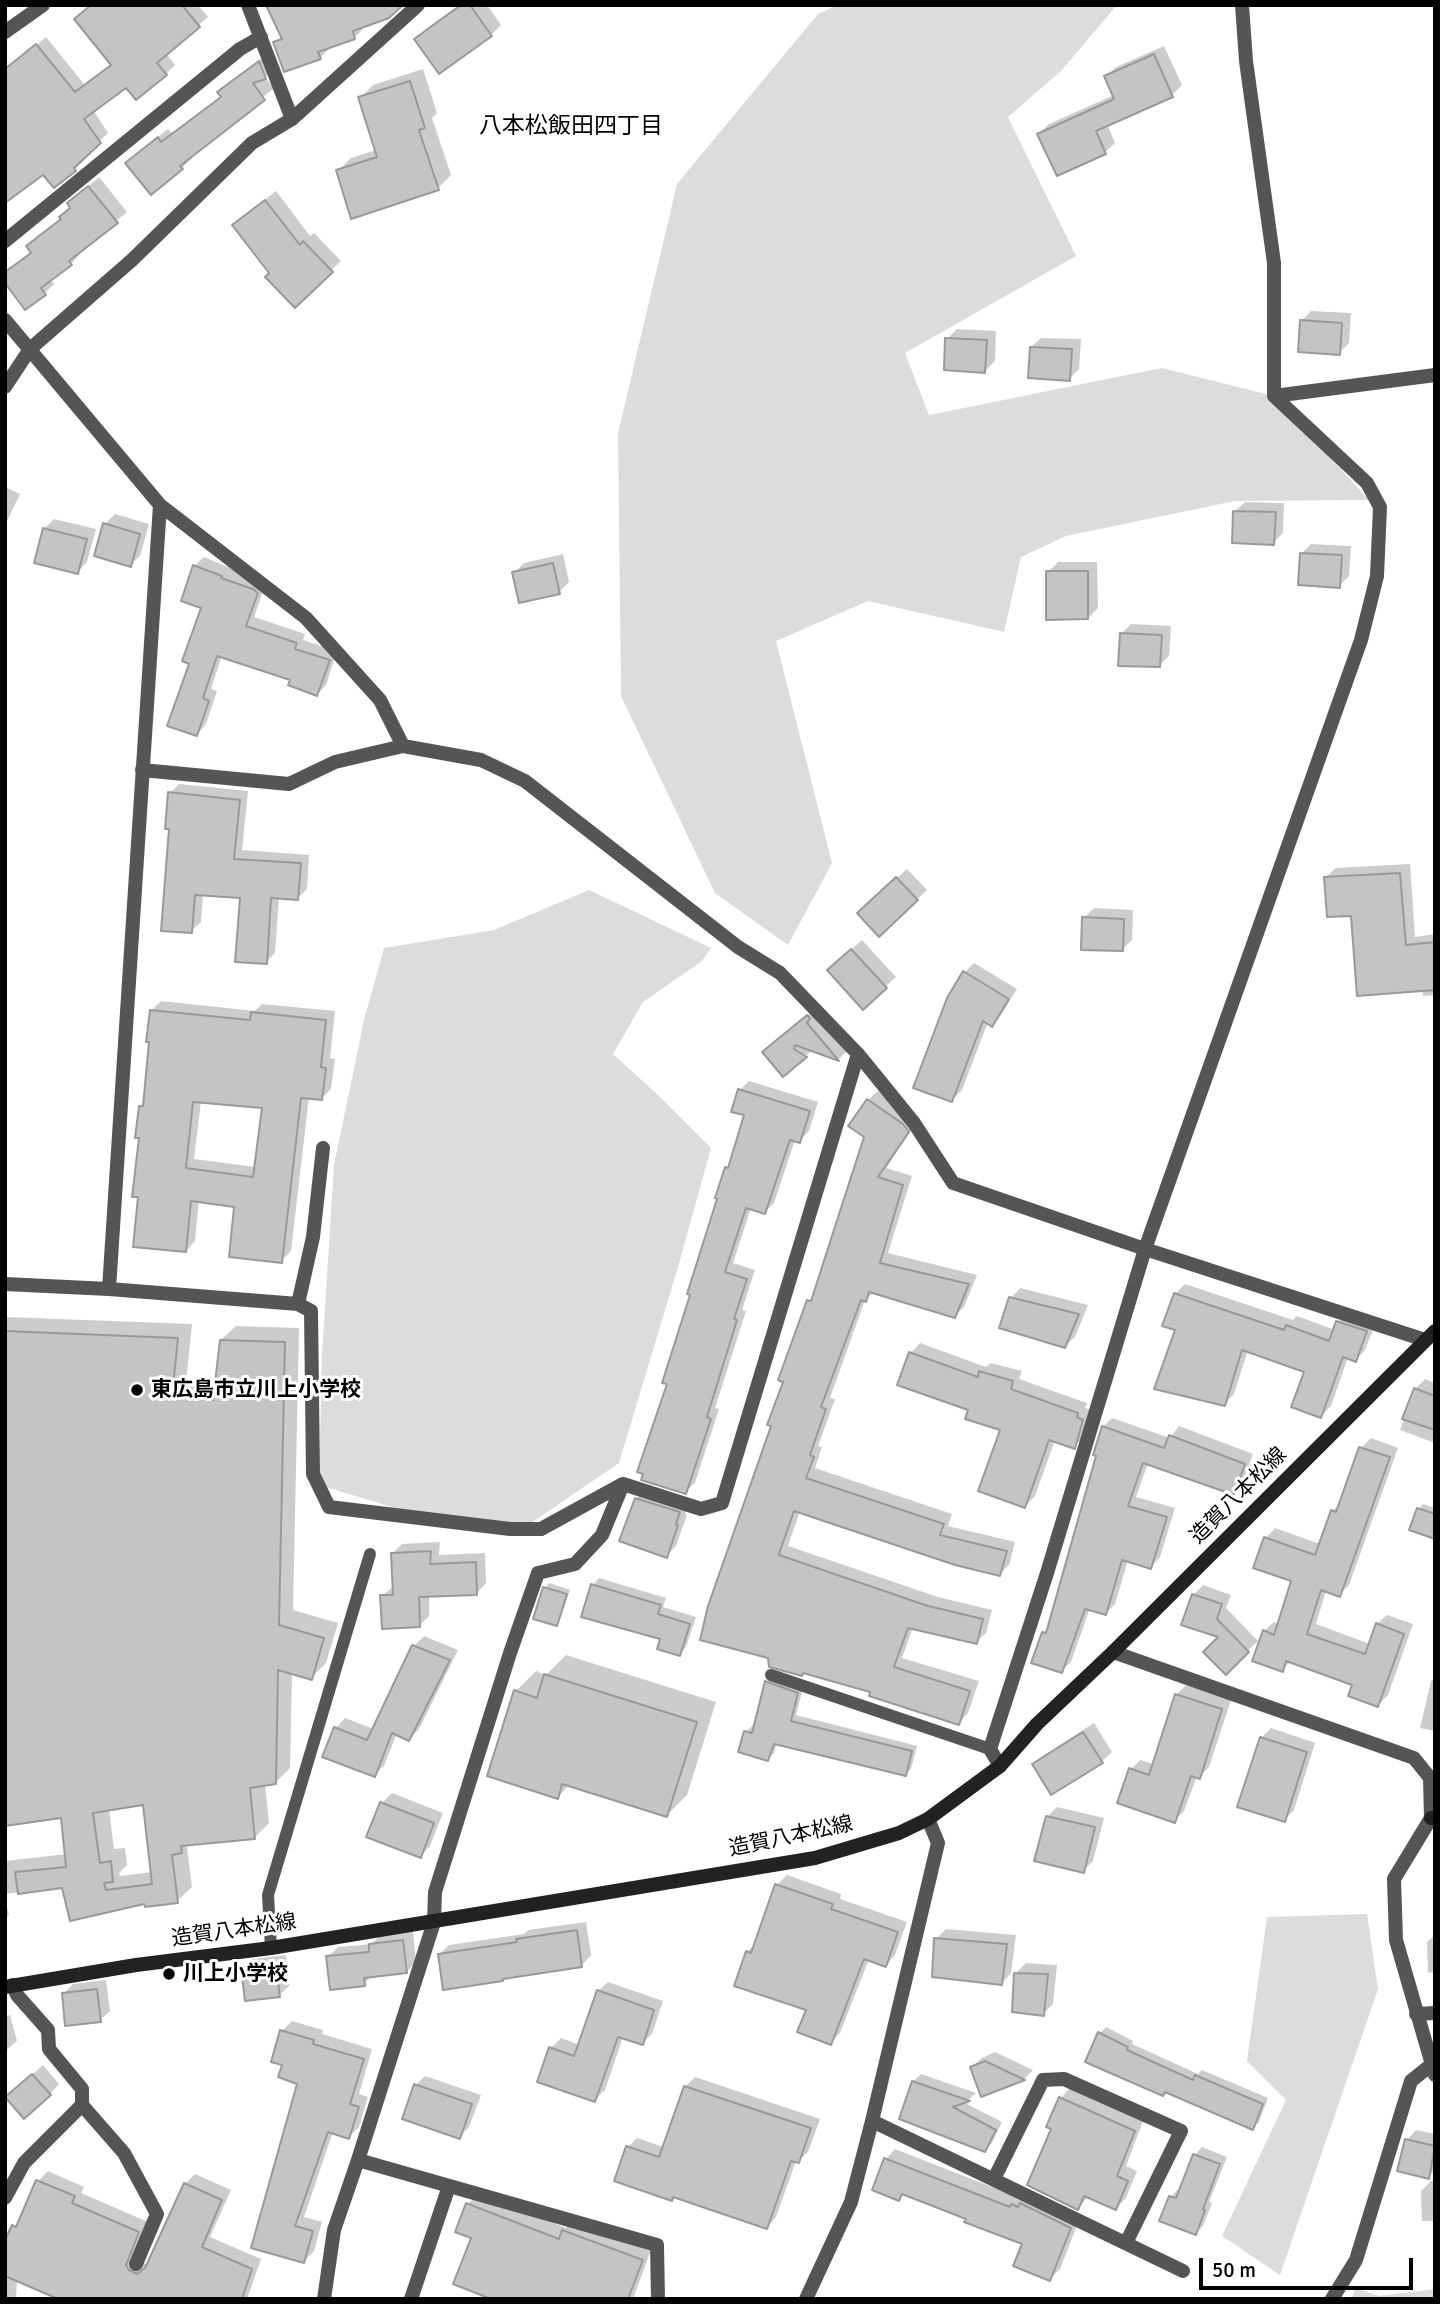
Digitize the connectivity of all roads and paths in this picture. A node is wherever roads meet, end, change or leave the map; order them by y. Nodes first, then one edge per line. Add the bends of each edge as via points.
1 (43, 5) edge
2 (248, 5) edge
3 (1242, 5) edge
4 (414, 7) edge
5 (5, 32) edge
6 (261, 37) junction
7 (292, 119) junction
8 (5, 241) edge
9 (5, 320) edge
10 (30, 349) junction
11 (1435, 375) edge
12 (5, 387) edge
13 (1274, 396) junction
14 (160, 505) junction
15 (403, 746) junction
16 (142, 771) junction
17 (858, 1054) junction
18 (323, 1147) dead end
19 (1145, 1249) junction
20 (5, 1284) edge
21 (109, 1289) junction
22 (298, 1304) junction
23 (1430, 1336) edge
24 (623, 1484) junction
25 (370, 1554) dead end
26 (1113, 1652) junction
27 (771, 1675) dead end
28 (990, 1749) junction
29 (1000, 1766) junction
30 (1433, 1818) edge
31 (928, 1819) junction
32 (434, 1922) junction
33 (271, 1948) junction
34 (9, 1986) edge
35 (1435, 2013) edge
36 (1416, 2014) junction
37 (1433, 2070) edge
38 (82, 2105) junction
39 (872, 2121) junction
40 (358, 2160) junction
41 (994, 2179) junction
42 (449, 2186) junction
43 (5, 2198) edge
44 (1126, 2243) junction
45 (136, 2264) dead end
46 (1183, 2271) dead end
47 (324, 2299) edge
48 (411, 2299) edge
49 (658, 2299) edge
50 (806, 2299) edge
51 (1332, 2299) edge

1 - 5 street
2 - 6 street
3 - 13 street via 1273,262
4 - 7 street
6 - 7 street
6 - 8 street via 240,49
7 - 10 street via 252,144 132,260
9 - 10 street
10 - 12 street
10 - 14 street
11 - 13 street
13 - 19 street via 1367,483 1380,507 1377,576 1361,640
14 - 15 street via 306,618 380,700
14 - 16 street
15 - 16 street via 335,762 289,784
15 - 17 street via 481,760 525,781 738,947 780,973
16 - 21 street
17 - 19 street via 914,1123 953,1184
17 - 24 street via 722,1503 701,1508
18 - 22 street via 313,1237
19 - 23 street
19 - 28 street
20 - 21 street
21 - 22 street
22 - 24 street via 311,1311 313,1474 329,1507 541,1529
23 - 26 main road, 造賀八本松線
24 - 32 street via 602,1535 575,1564 538,1573 435,1892
25 - 33 lane via 268,1895
26 - 29 main road, 造賀八本松線
26 - 30 street via 1414,1758 1430,1778
27 - 28 lane
28 - 29 street
29 - 31 main road, 造賀八本松線
30 - 36 street via 1394,1880 1396,1940
31 - 32 main road, 造賀八本松線 via 899,1833 815,1858
31 - 39 street via 938,1843
32 - 33 main road, 造賀八本松線
32 - 40 street
33 - 34 main road, 造賀八本松線
34 - 38 street via 48,2030 49,2049 82,2089
35 - 36 street
36 - 37 street
37 - 51 street via 1411,2081 1356,2260
38 - 43 street via 24,2163
38 - 45 street via 124,2154 157,2214
39 - 41 street
39 - 50 street via 851,2202
40 - 42 street
40 - 47 street via 334,2230
41 - 44 street
41 - 44 street via 1043,2080 1064,2079 1181,2131
42 - 48 street
42 - 49 street via 657,2245
44 - 46 street

